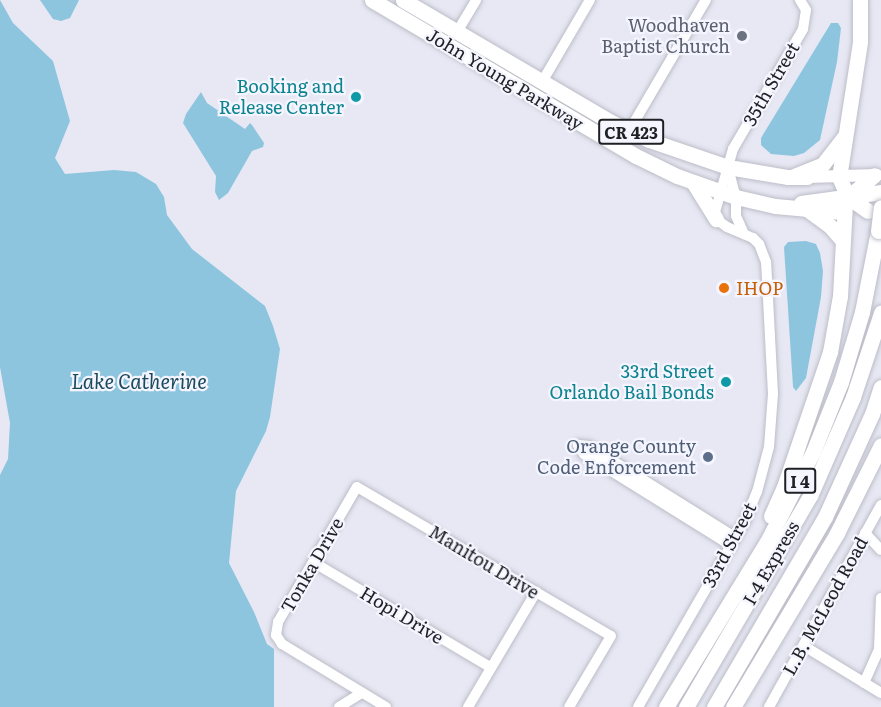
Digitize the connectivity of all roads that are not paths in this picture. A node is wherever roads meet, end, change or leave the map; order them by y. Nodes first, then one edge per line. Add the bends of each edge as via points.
1 (372, 0) edge
2 (404, 0) edge
3 (476, 0) edge
4 (590, 0) edge
5 (706, 0) edge
6 (800, 0) edge
7 (860, 0) edge
8 (457, 32) junction
9 (509, 81) junction
10 (542, 81) junction
11 (629, 131) junction
12 (847, 131) junction
13 (728, 167) junction
14 (878, 175) edge
15 (788, 177) junction
16 (807, 177) joint
17 (839, 177) junction
18 (693, 183) junction
19 (719, 191) junction
20 (881, 192) edge
21 (849, 196) junction
22 (736, 197) junction
23 (775, 206) junction
24 (877, 209) edge
25 (808, 210) junction
26 (842, 212) junction
27 (716, 219) junction
28 (744, 234) junction
29 (842, 240) junction
30 (881, 313) edge
31 (881, 387) edge
32 (881, 445) edge
33 (881, 456) edge
34 (869, 472) junction
35 (357, 487) joint
36 (881, 505) edge
37 (865, 533) junction
38 (734, 542) junction
39 (881, 550) edge
40 (313, 562) junction
41 (536, 592) junction
42 (881, 598) edge
43 (728, 607) junction
44 (804, 646) junction
45 (490, 667) junction
46 (864, 683) junction
47 (361, 693) junction
48 (881, 693) edge
49 (339, 707) edge
50 (386, 707) edge
51 (468, 707) edge
52 (569, 707) edge
53 (639, 707) edge
54 (666, 707) edge
55 (686, 707) edge
56 (714, 707) edge
57 (733, 707) edge
58 (769, 707) edge

1 - 9 highway, John Young Parkway / CR 423
2 - 8 highway, John Young Parkway / CR 423
3 - 8 street
4 - 10 street
5 - 11 street
6 - 13 street, 35th Street via 806,10 803,29 733,149
7 - 12 highway via 860,42
8 - 10 highway, John Young Parkway / CR 423
9 - 10 highway
9 - 18 highway, John Young Parkway / CR 423 via 636,156
10 - 11 highway, John Young Parkway / CR 423
11 - 13 highway, John Young Parkway / CR 423
12 - 15 highway via 823,164
12 - 17 highway
13 - 15 highway, John Young Parkway / CR 423
13 - 19 street
13 - 22 street, 33rd Street
14 - 17 main road, John Young Parkway / CR 423
14 - 21 highway
15 - 16 highway, John Young Parkway / CR 423
16 - 17 main road, John Young Parkway / CR 423
17 - 21 highway
18 - 19 highway, John Young Parkway / CR 423
18 - 27 highway
19 - 22 highway, John Young Parkway / CR 423
19 - 27 street
20 - 21 highway
21 - 23 highway
21 - 24 highway
21 - 26 highway
22 - 23 highway, John Young Parkway / CR 423
22 - 28 street, 33rd Street via 736,216
23 - 25 highway, John Young Parkway / CR 423
24 - 26 main road, John Young Parkway / CR 423
24 - 43 highway, I 4, bridge via 878,231 862,312 824,427 786,508
25 - 26 highway, John Young Parkway / CR 423
25 - 29 highway
26 - 29 highway
27 - 28 street, 33rd Street
28 - 38 street, 33rd Street via 759,244 766,262 773,409 765,465
29 - 43 highway via 836,325 821,385 784,487
30 - 55 highway, I-4 Express via 854,398 828,459 786,539
31 - 56 highway, I-4 Express via 825,517
32 - 34 highway
33 - 34 highway
34 - 57 highway
35 - 40 street, Tonka Drive
35 - 41 street, Manitou Drive
36 - 37 street, L.B. McLeod Road
37 - 39 street
37 - 44 street, L.B. McLeod Road
38 - 38 street via 589,446 578,445 584,454
38 - 53 street, 33rd Street
40 - 45 street, Hopi Drive
40 - 47 street, Tonka Drive via 278,622 276,635 282,644
41 - 45 street
41 - 52 street, Manitou Drive via 611,636
42 - 46 street via 879,649
43 - 54 highway, I 4
44 - 46 street
44 - 58 street, L.B. McLeod Road
45 - 51 street
46 - 48 street
47 - 49 street
47 - 50 street

